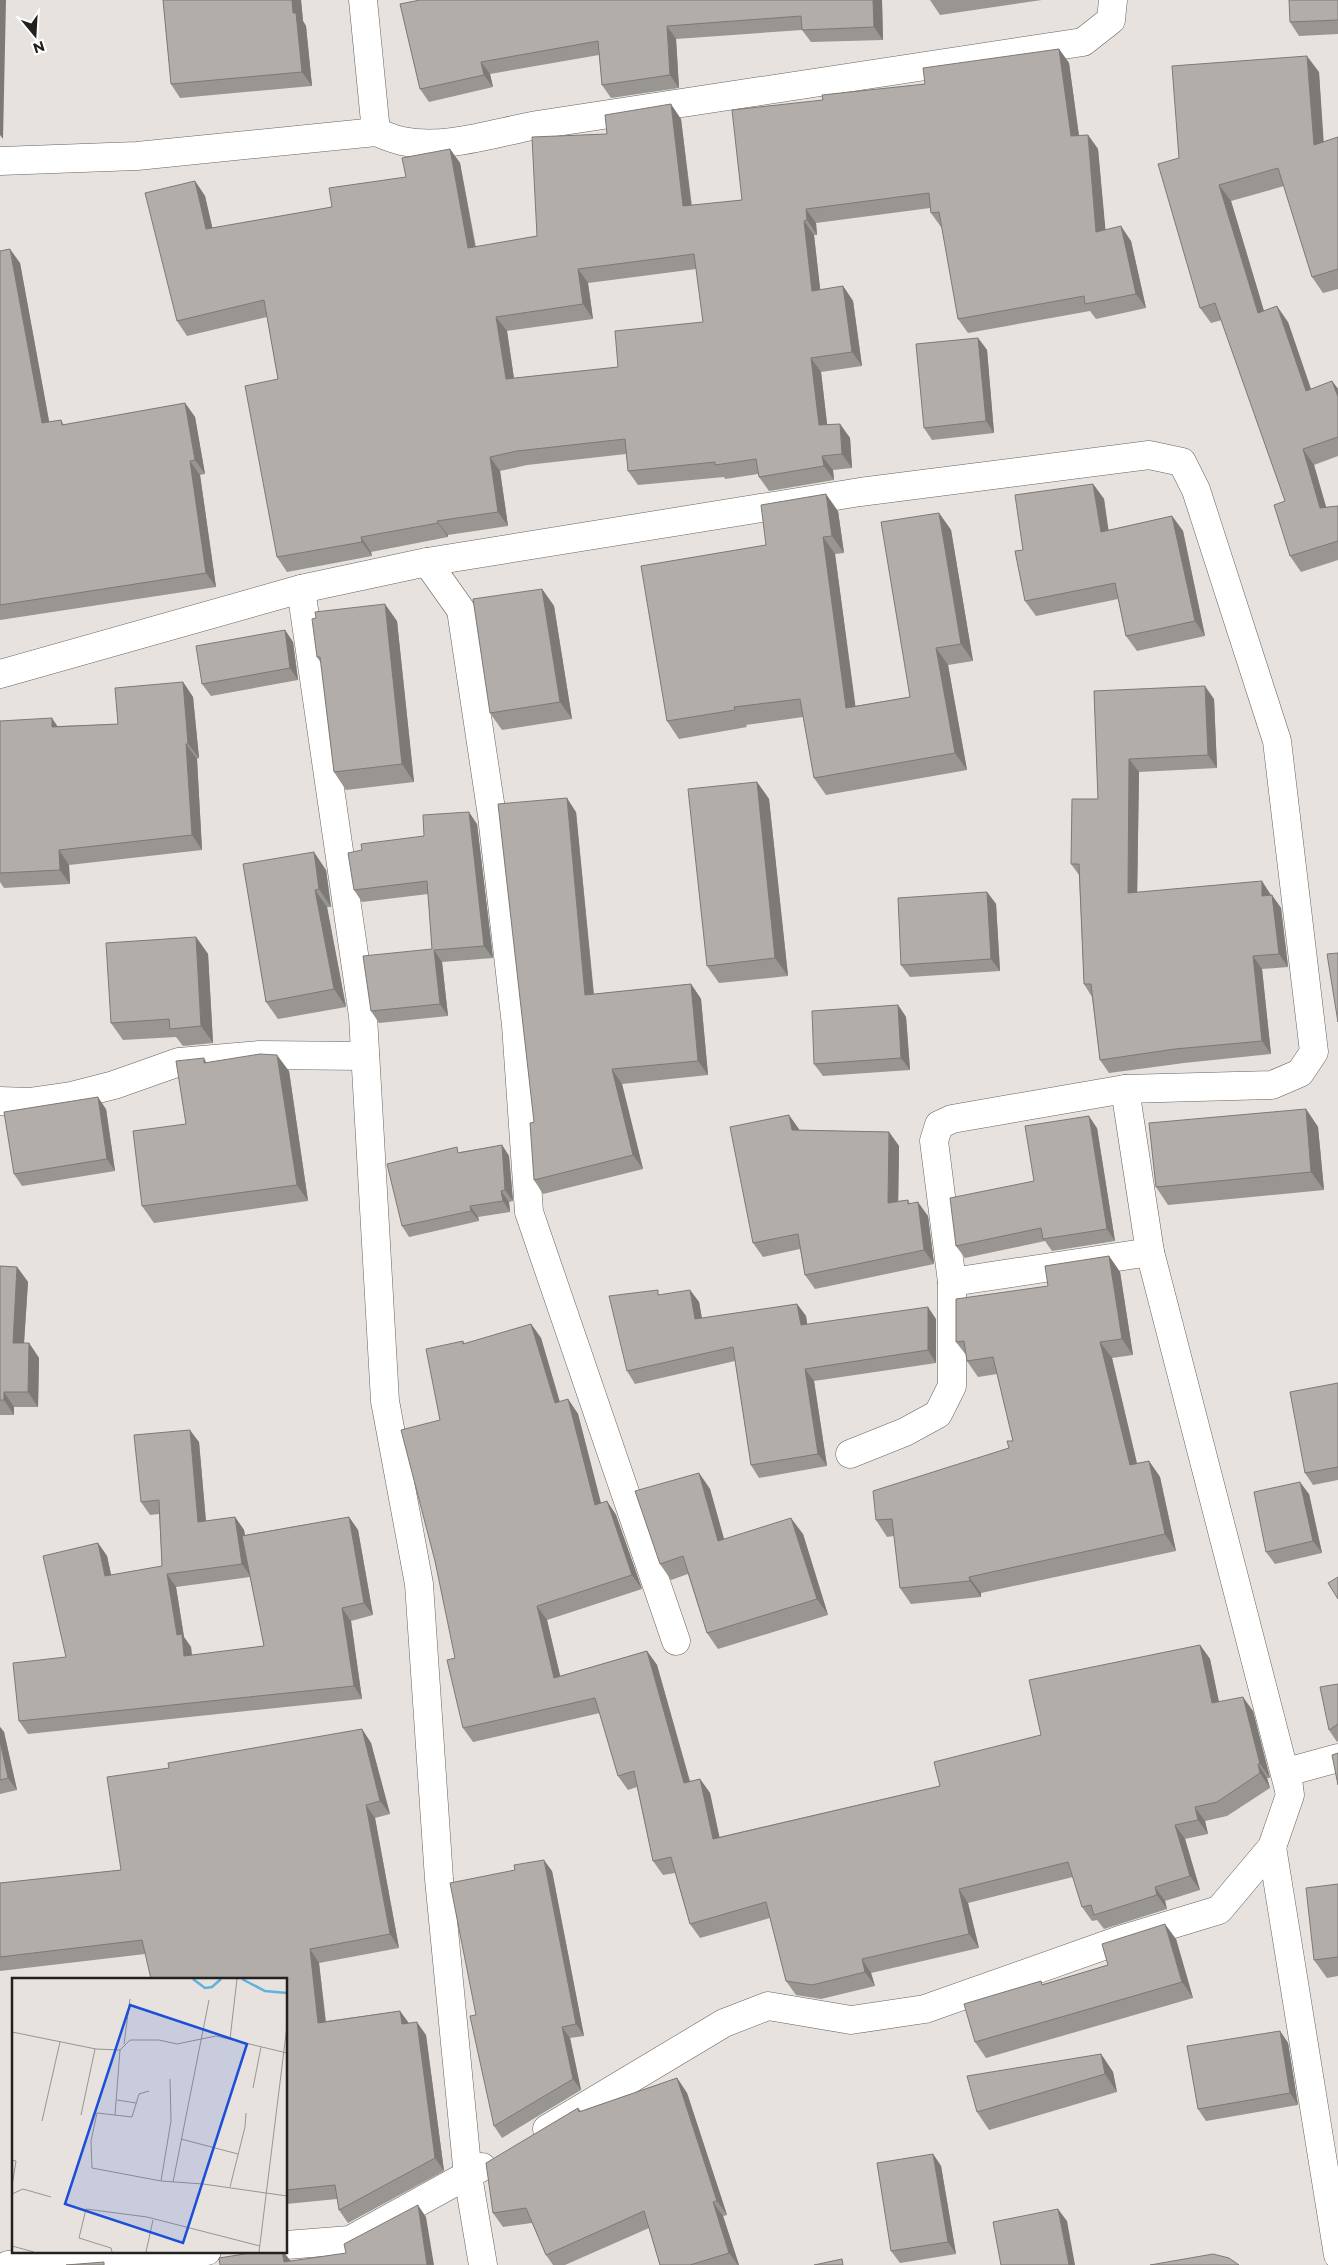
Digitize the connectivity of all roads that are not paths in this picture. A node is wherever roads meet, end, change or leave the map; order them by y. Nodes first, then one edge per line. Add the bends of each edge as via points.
1 (363, 0) edge
2 (1113, 0) edge
3 (376, 132) junction
4 (0, 160) edge
5 (426, 562) junction
6 (301, 588) junction
7 (0, 674) edge
8 (365, 1056) junction
9 (1125, 1089) junction
10 (0, 1102) edge
11 (1150, 1252) junction
12 (952, 1282) junction
13 (850, 1454) dead end
14 (676, 1641) dead end
15 (1338, 1758) edge
16 (1290, 1795) junction
17 (1272, 1848) junction
18 (528, 2140) edge
19 (502, 2155) edge
20 (468, 2176) junction
21 (288, 2245) edge
22 (1338, 2255) edge
23 (201, 2256) edge
24 (8, 2265) edge
25 (483, 2265) edge

1 - 3 street
2 - 3 street via 1111,20 1083,42 456,140 402,141
3 - 4 street via 136,156
5 - 6 street
5 - 9 street via 860,492 1149,455 1182,462 1196,490 1277,740 1314,1052 1300,1073 1272,1085
5 - 14 street via 461,610 492,816 516,1025 529,1212
6 - 7 street
6 - 8 street via 349,907
8 - 10 street via 259,1055 179,1062 71,1096
8 - 20 street via 385,1401 419,1584 439,1878
9 - 11 street
9 - 12 street via 952,1119 938,1125 934,1142
11 - 12 street
11 - 16 street
12 - 13 street via 952,1386 938,1414 905,1432
15 - 16 street via 1287,1772
16 - 17 street
17 - 18 street via 1219,1910 1120,1940 925,2009 851,2020 768,2006 724,2023
17 - 22 street
19 - 20 street
20 - 21 street via 350,2240
20 - 25 street
23 - 24 street

